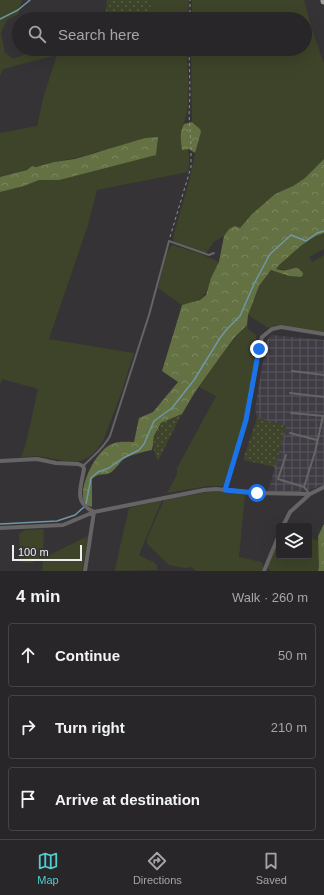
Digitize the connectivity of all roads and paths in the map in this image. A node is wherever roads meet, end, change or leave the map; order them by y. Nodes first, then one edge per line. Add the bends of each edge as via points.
1 (190, 0) edge
2 (190, 12) edge
3 (189, 56) edge
4 (169, 241) junction
5 (214, 254) dead end
6 (324, 334) edge
7 (292, 371) dead end
8 (324, 375) edge
9 (290, 392) dead end
10 (324, 397) edge
11 (291, 413) dead end
12 (323, 416) edge
13 (290, 432) dead end
14 (317, 440) junction
15 (286, 455) dead end
16 (0, 462) edge
17 (83, 466) junction
18 (304, 487) junction
19 (324, 487) edge
20 (225, 490) junction
21 (310, 494) junction
22 (94, 512) junction
23 (284, 523) edge
24 (0, 528) edge
25 (276, 542) edge
26 (85, 571) edge
27 (264, 571) edge

1 - 2 path
3 - 4 path via 191,168
4 - 5 lane via 209,255
4 - 17 lane via 149,315 110,436 102,448
6 - 20 street via 281,327 272,329 262,337 246,420
7 - 8 lane
9 - 10 lane
11 - 12 lane
12 - 14 lane
13 - 14 lane
14 - 18 lane
15 - 18 lane via 278,479
16 - 17 street via 37,459
17 - 22 street via 80,492 82,504
18 - 21 lane
19 - 21 street
20 - 21 street
20 - 22 street via 204,490
21 - 23 street via 290,512
22 - 24 street via 62,525
22 - 26 street
25 - 27 street

